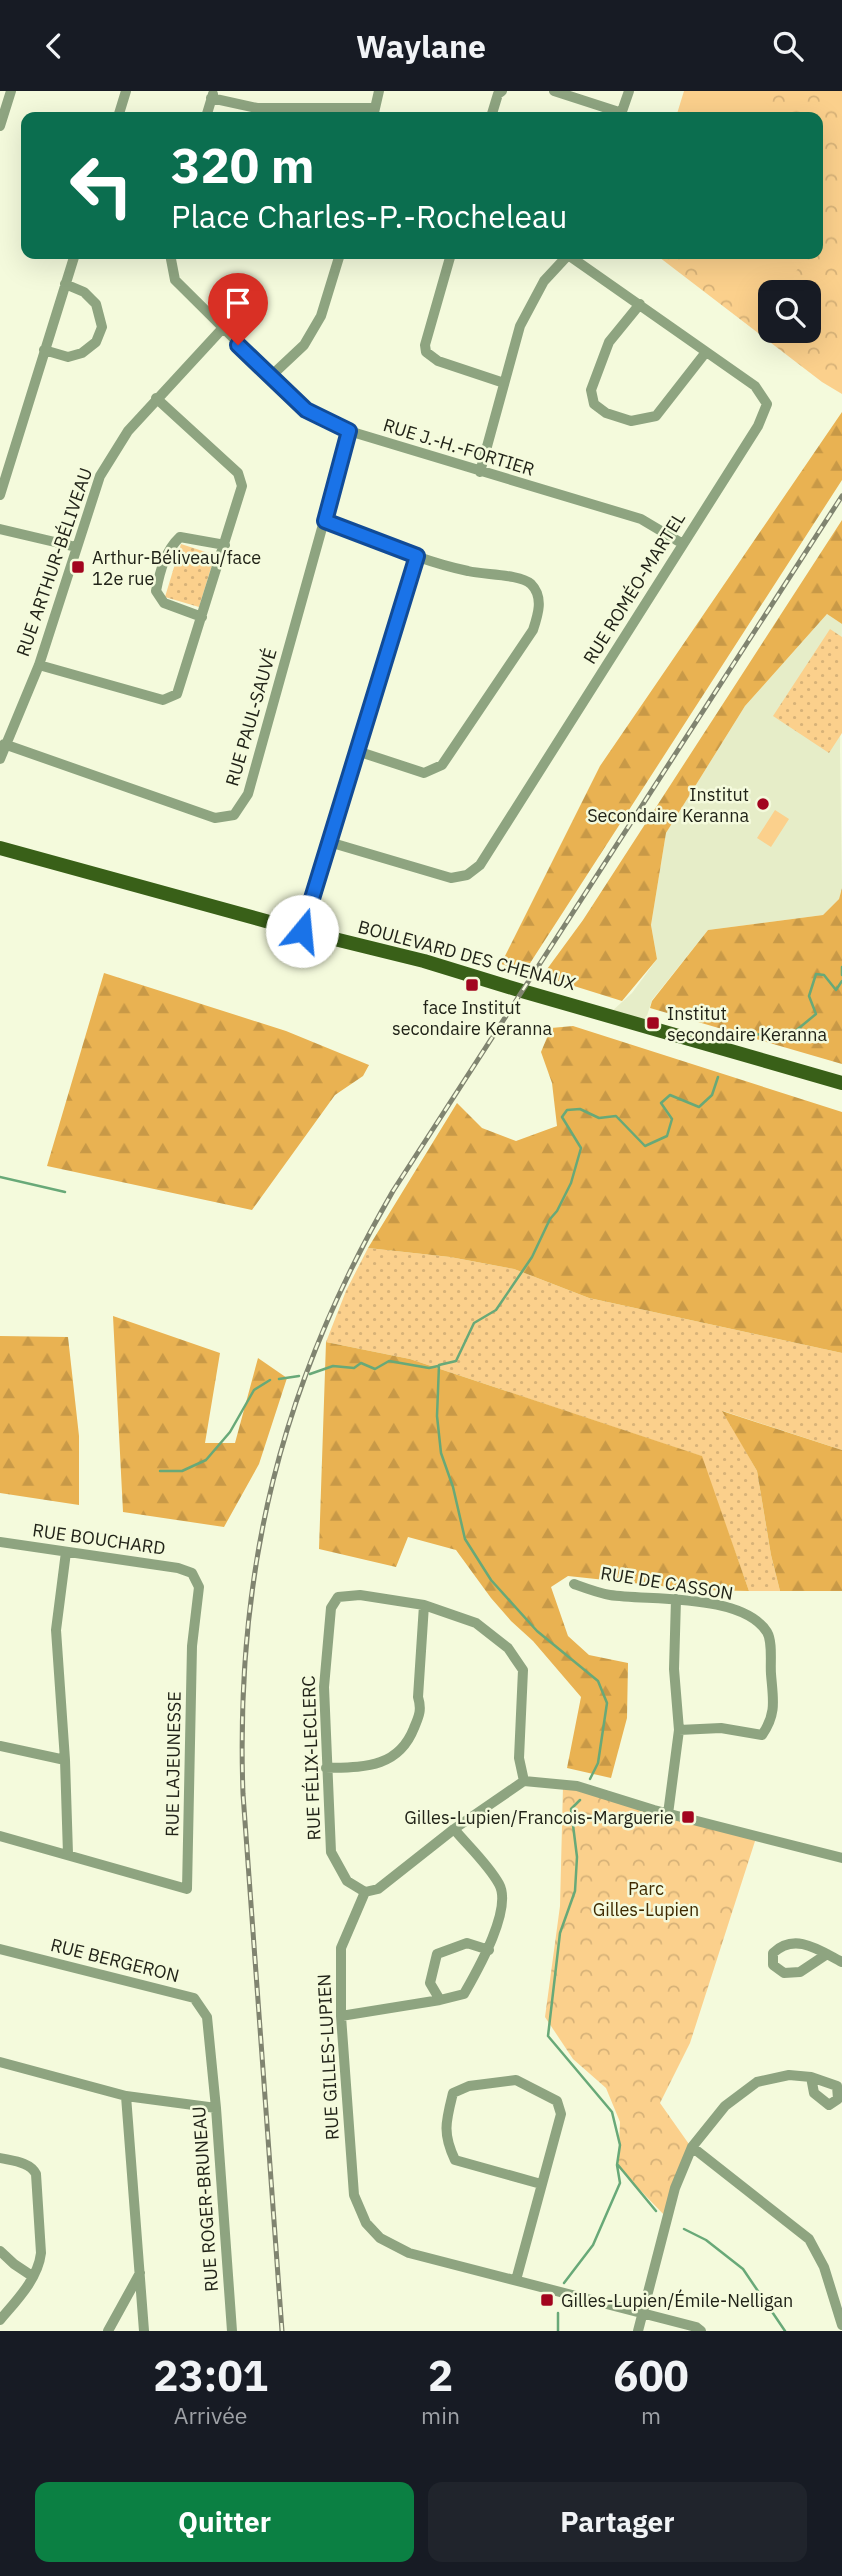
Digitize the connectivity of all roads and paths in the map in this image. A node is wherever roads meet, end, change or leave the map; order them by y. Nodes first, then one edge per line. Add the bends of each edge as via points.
1 (11, 91) edge
2 (126, 91) edge
3 (379, 91) edge
4 (502, 91) edge
5 (554, 91) edge
6 (629, 91) edge
7 (212, 94) edge
8 (120, 112) edge
9 (207, 112) edge
10 (350, 112) edge
11 (373, 112) edge
12 (493, 112) edge
13 (613, 112) edge
14 (622, 112) edge
15 (0, 126) edge
16 (73, 259) edge
17 (171, 259) edge
18 (338, 259) edge
19 (450, 259) edge
20 (565, 259) edge
21 (575, 259) edge
22 (65, 284) junction
23 (640, 304) junction
24 (222, 329) junction
25 (44, 349) junction
26 (706, 352) junction
27 (271, 376) junction
28 (503, 383) junction
29 (156, 398) junction
30 (349, 431) junction
31 (480, 472) junction
32 (0, 495) edge
33 (325, 521) junction
34 (0, 529) edge
35 (683, 544) junction
36 (225, 545) junction
37 (76, 547) junction
38 (417, 556) junction
39 (202, 617) junction
40 (39, 665) junction
41 (4, 744) junction
42 (357, 751) junction
43 (0, 759) edge
44 (329, 842) junction
45 (0, 848) edge
46 (302, 931) junction
47 (842, 1083) edge
48 (0, 1542) edge
49 (66, 1552) junction
50 (192, 1573) joint
51 (574, 1584) dead end
52 (676, 1599) junction
53 (424, 1605) junction
54 (679, 1730) junction
55 (0, 1746) edge
56 (65, 1761) junction
57 (326, 1767) junction
58 (524, 1781) junction
59 (668, 1814) junction
60 (454, 1829) junction
61 (0, 1836) edge
62 (68, 1854) junction
63 (842, 1858) edge
64 (365, 1892) junction
65 (0, 1949) edge
66 (489, 1950) junction
67 (827, 1954) junction
68 (842, 1962) edge
69 (440, 2000) junction
70 (341, 2016) junction
71 (0, 2061) edge
72 (211, 2064) joint
73 (811, 2077) dead end
74 (126, 2096) junction
75 (216, 2108) junction
76 (692, 2147) junction
77 (0, 2158) edge
78 (541, 2184) junction
79 (0, 2251) edge
80 (140, 2273) junction
81 (32, 2276) junction
82 (516, 2280) junction
83 (642, 2312) junction
84 (0, 2320) edge
85 (842, 2325) edge
86 (108, 2331) edge
87 (144, 2331) edge
88 (232, 2331) edge
89 (638, 2331) edge
90 (701, 2331) edge

1 - 15 street
2 - 8 street
3 - 11 street
4 - 12 street
5 - 13 street
6 - 14 street
7 - 9 street
7 - 10 street via 257,108
16 - 22 street
17 - 24 street, RUE J.-H.-FORTIER via 175,279
18 - 27 street via 321,316 304,345
19 - 28 street via 426,352 438,361
20 - 28 street via 544,281 520,326
21 - 23 street, RUE ROMÉO-MARTEL
22 - 25 street
22 - 25 street via 84,292 96,304 102,327 96,342 82,353 68,356
23 - 26 street, RUE ROMÉO-MARTEL
23 - 26 street via 609,342 591,390 594,404 606,413 631,421 656,416
24 - 27 street, RUE J.-H.-FORTIER
24 - 29 street, RUE ARTHUR-BÉLIVEAU
25 - 32 street
26 - 35 street, RUE ROMÉO-MARTEL via 755,386 767,404 758,426
27 - 30 street, RUE J.-H.-FORTIER via 306,410
28 - 31 street
29 - 36 street via 238,473 242,486
29 - 37 street, RUE ARTHUR-BÉLIVEAU via 100,476
30 - 31 street, RUE J.-H.-FORTIER
30 - 33 street, RUE PAUL-SAUVÉ
31 - 35 street, RUE J.-H.-FORTIER via 641,519
33 - 38 street
33 - 41 street, RUE PAUL-SAUVÉ via 248,794 234,815 215,818
34 - 37 street
35 - 44 street, RUE ROMÉO-MARTEL via 480,865 460,878 451,878
36 - 39 street
36 - 39 street via 180,537 169,548 157,583 156,591 164,603
37 - 40 street, RUE ARTHUR-BÉLIVEAU
38 - 42 street
38 - 42 street via 466,571 524,579 535,589 539,611 533,630 437,769 416,772
39 - 40 street via 177,694 163,701
40 - 41 street, RUE ARTHUR-BÉLIVEAU
41 - 43 street, RUE ARTHUR-BÉLIVEAU
42 - 44 street
44 - 46 street
45 - 46 main road, BOULEVARD DES CHENAUX
46 - 47 main road, BOULEVARD DES CHENAUX via 475,975
48 - 49 street, RUE BOUCHARD
49 - 50 street, RUE BOUCHARD
49 - 56 street via 56,1630
50 - 62 street, RUE LAJEUNESSE via 199,1587 192,1646 187,1888
51 - 52 street, RUE DE CASSON via 608,1594
52 - 54 street via 674,1669
52 - 54 street, RUE DE CASSON via 732,1608 752,1617 768,1633 773,1700 771,1722 762,1735 721,1728
53 - 57 street via 418,1697 422,1709 410,1739 388,1760 368,1767
53 - 57 street, RUE FÉLIX-LECLERC via 360,1595 338,1597 331,1608 324,1687
53 - 58 street, RUE FÉLIX-LECLERC via 476,1623 508,1648 523,1670 519,1758
54 - 59 street
55 - 56 street
56 - 62 street
57 - 64 street, RUE FÉLIX-LECLERC via 331,1852 347,1881
58 - 59 street via 577,1786
58 - 60 street
59 - 63 street
60 - 64 street via 378,1889
60 - 66 street via 500,1885 503,1899
61 - 62 street
64 - 70 street, RUE GILLES-LUPIEN via 341,1948
65 - 72 street, RUE BERGERON via 194,1998 207,2017
66 - 69 street via 464,1994
66 - 69 street via 467,1943 437,1954 430,1983
67 - 67 street via 796,1942 783,1943 773,1953 773,1965 784,1973 800,1972
67 - 68 street
69 - 70 street
70 - 82 street, RUE GILLES-LUPIEN via 354,2195 366,2223 380,2238 409,2253
71 - 74 street
72 - 75 street, RUE ROGER-BRUNEAU
73 - 76 street via 789,2075 757,2082 725,2106
74 - 75 street
74 - 80 street
75 - 88 street, RUE ROGER-BRUNEAU
76 - 83 street via 675,2189
76 - 85 street via 809,2239 824,2267
77 - 81 street via 25,2164 36,2174 41,2253
78 - 78 street via 561,2114 557,2101 516,2080 469,2086 453,2093 445,2122 446,2141 455,2160
78 - 82 street
79 - 81 street
80 - 86 street
80 - 87 street
81 - 84 street
82 - 83 street, RUE GILLES-LUPIEN
83 - 89 street
83 - 90 street, RUE GILLES-LUPIEN

